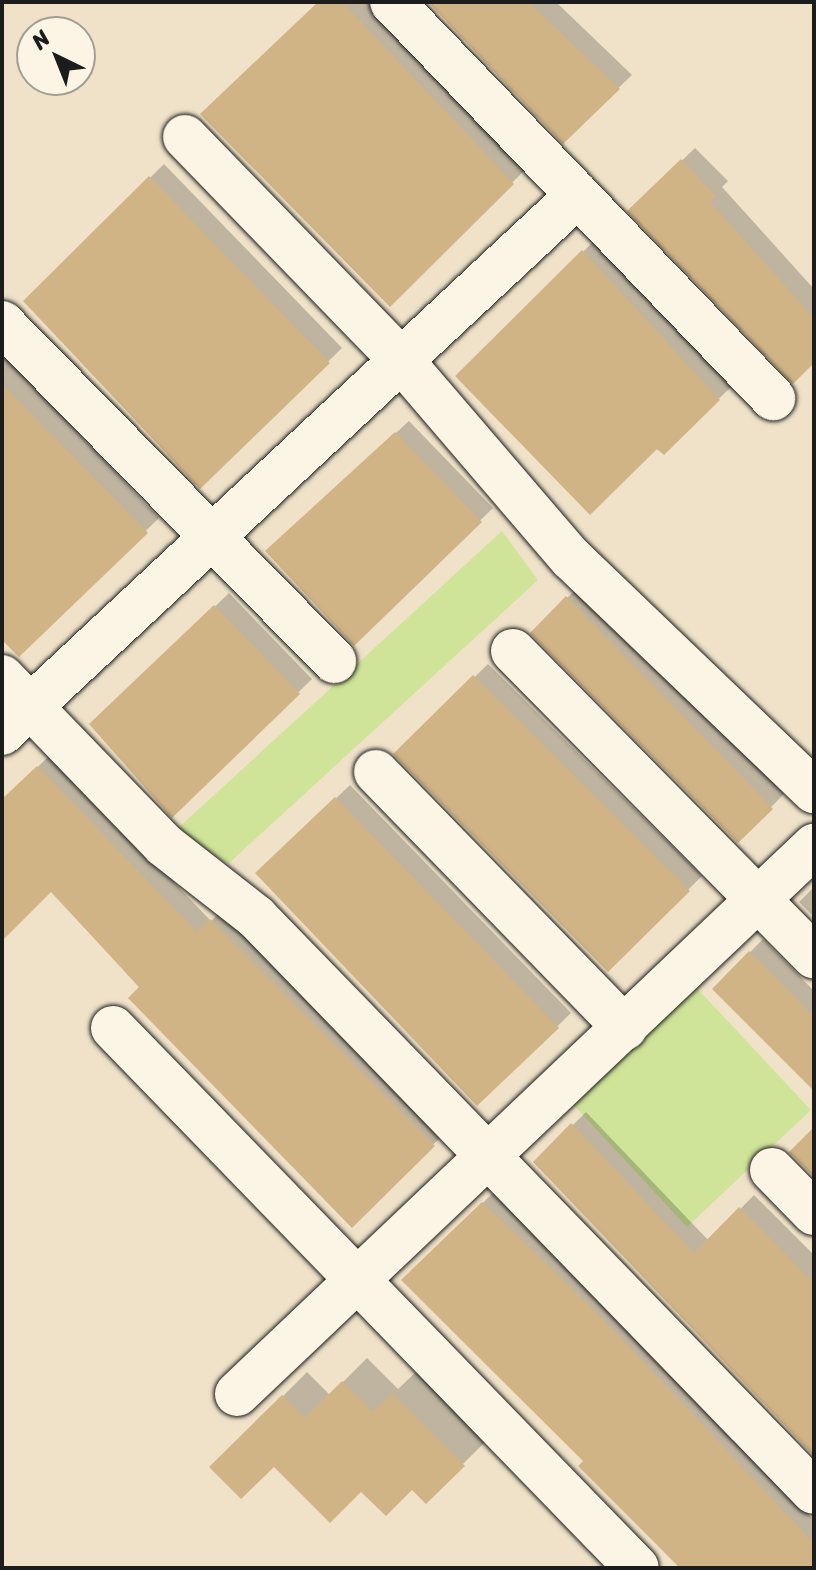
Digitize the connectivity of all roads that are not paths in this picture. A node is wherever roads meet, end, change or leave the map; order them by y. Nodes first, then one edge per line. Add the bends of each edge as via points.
1 (392, 2) edge
2 (185, 137) dead end
3 (578, 195) junction
4 (2, 323) edge
5 (401, 360) junction
6 (773, 398) dead end
7 (212, 537) junction
8 (513, 651) dead end
9 (334, 661) dead end
10 (12, 705) edge
11 (376, 772) dead end
12 (814, 791) edge
13 (814, 846) edge
14 (760, 901) junction
15 (814, 956) edge
16 (113, 1028) dead end
17 (625, 1028) junction
18 (489, 1157) junction
19 (772, 1170) dead end
20 (814, 1213) edge
21 (360, 1278) junction
22 (237, 1394) dead end
23 (814, 1492) edge
24 (637, 1568) edge

1 - 3 street
2 - 5 street
3 - 5 street
3 - 6 street
4 - 7 street
5 - 7 street
5 - 12 street via 571,558
7 - 9 street
7 - 10 street
8 - 14 street
10 - 18 street via 164,845 256,917
11 - 17 street
13 - 14 street
14 - 15 street
14 - 17 street
16 - 21 street
17 - 18 street
18 - 21 street
18 - 23 street
19 - 20 street
21 - 22 street
21 - 24 street

